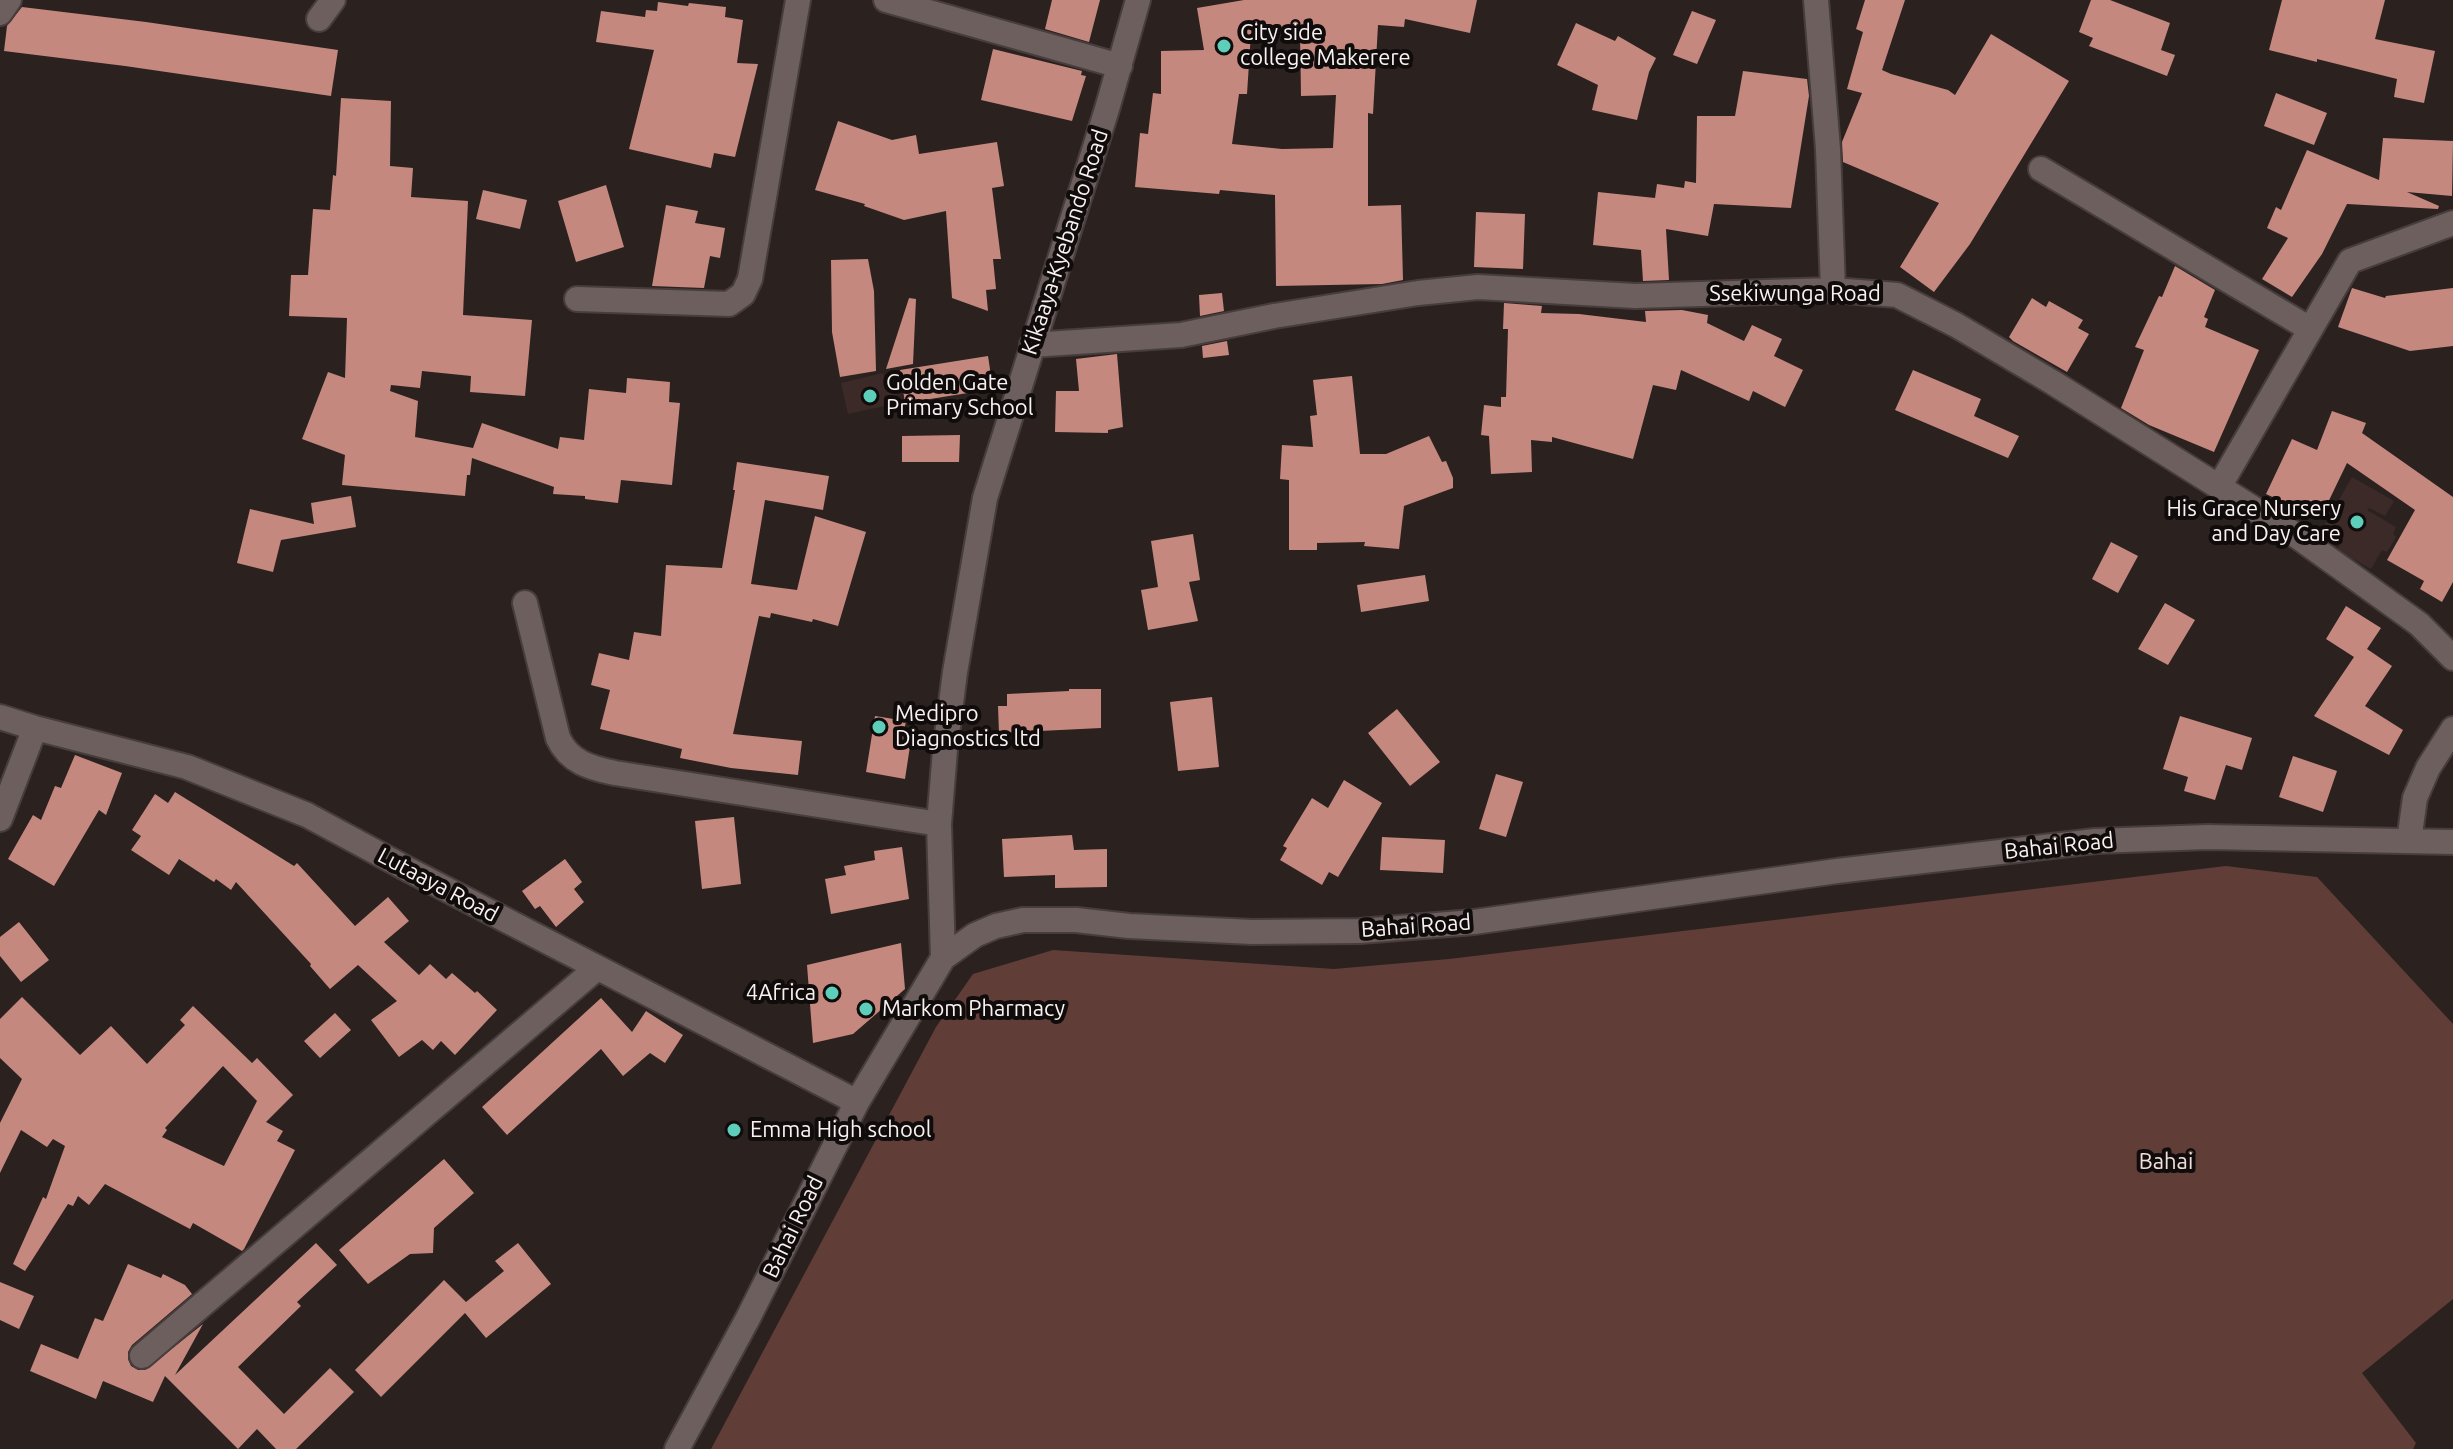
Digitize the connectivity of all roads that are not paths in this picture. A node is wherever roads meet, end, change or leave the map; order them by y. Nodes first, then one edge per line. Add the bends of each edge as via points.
1 (9, 0) edge
2 (798, 0) edge
3 (886, 0) edge
4 (1138, 0) edge
5 (1816, 0) edge
6 (0, 13) edge
7 (1120, 66) junction
8 (2041, 169) dead end
9 (2452, 226) edge
10 (1833, 290) junction
11 (577, 299) dead end
12 (2310, 329) junction
13 (1032, 345) junction
14 (2219, 487) junction
15 (525, 603) dead end
16 (2453, 658) edge
17 (0, 717) edge
18 (35, 728) junction
19 (2453, 729) edge
20 (0, 819) edge
21 (939, 824) junction
22 (2409, 841) junction
23 (2453, 842) edge
24 (943, 958) junction
25 (597, 968) junction
26 (857, 1102) junction
27 (142, 1356) dead end
28 (677, 1449) edge

1 - 6 street
2 - 11 street via 750,279 743,294 729,304
3 - 7 street
4 - 7 street, Kikaaya-Kyebando Road
5 - 10 street
7 - 13 street, Kikaaya-Kyebando Road
8 - 12 street
9 - 12 street via 2350,261
10 - 13 street, Ssekiwunga Road via 1635,296 1478,287 1181,335
10 - 14 street, Ssekiwunga Road via 1897,295 1918,305
12 - 14 street
13 - 21 street, Kikaaya-Kyebando Road via 985,498 955,672
14 - 16 street, Ssekiwunga Road via 2390,602
15 - 21 street via 558,738 574,759 615,773
17 - 18 street, Lutaaya Road
18 - 20 street
18 - 25 street, Lutaaya Road via 187,767 268,797
19 - 22 street via 2415,798
21 - 24 street, Kikaaya-Kyebando Road
22 - 23 street, Bahai Road
22 - 24 street, Bahai Road via 2095,841 1474,922 1360,931 1252,932 1023,920 975,935
24 - 26 street, Bahai Road
25 - 26 street, Lutaaya Road
25 - 27 street
26 - 28 street, Bahai Road

